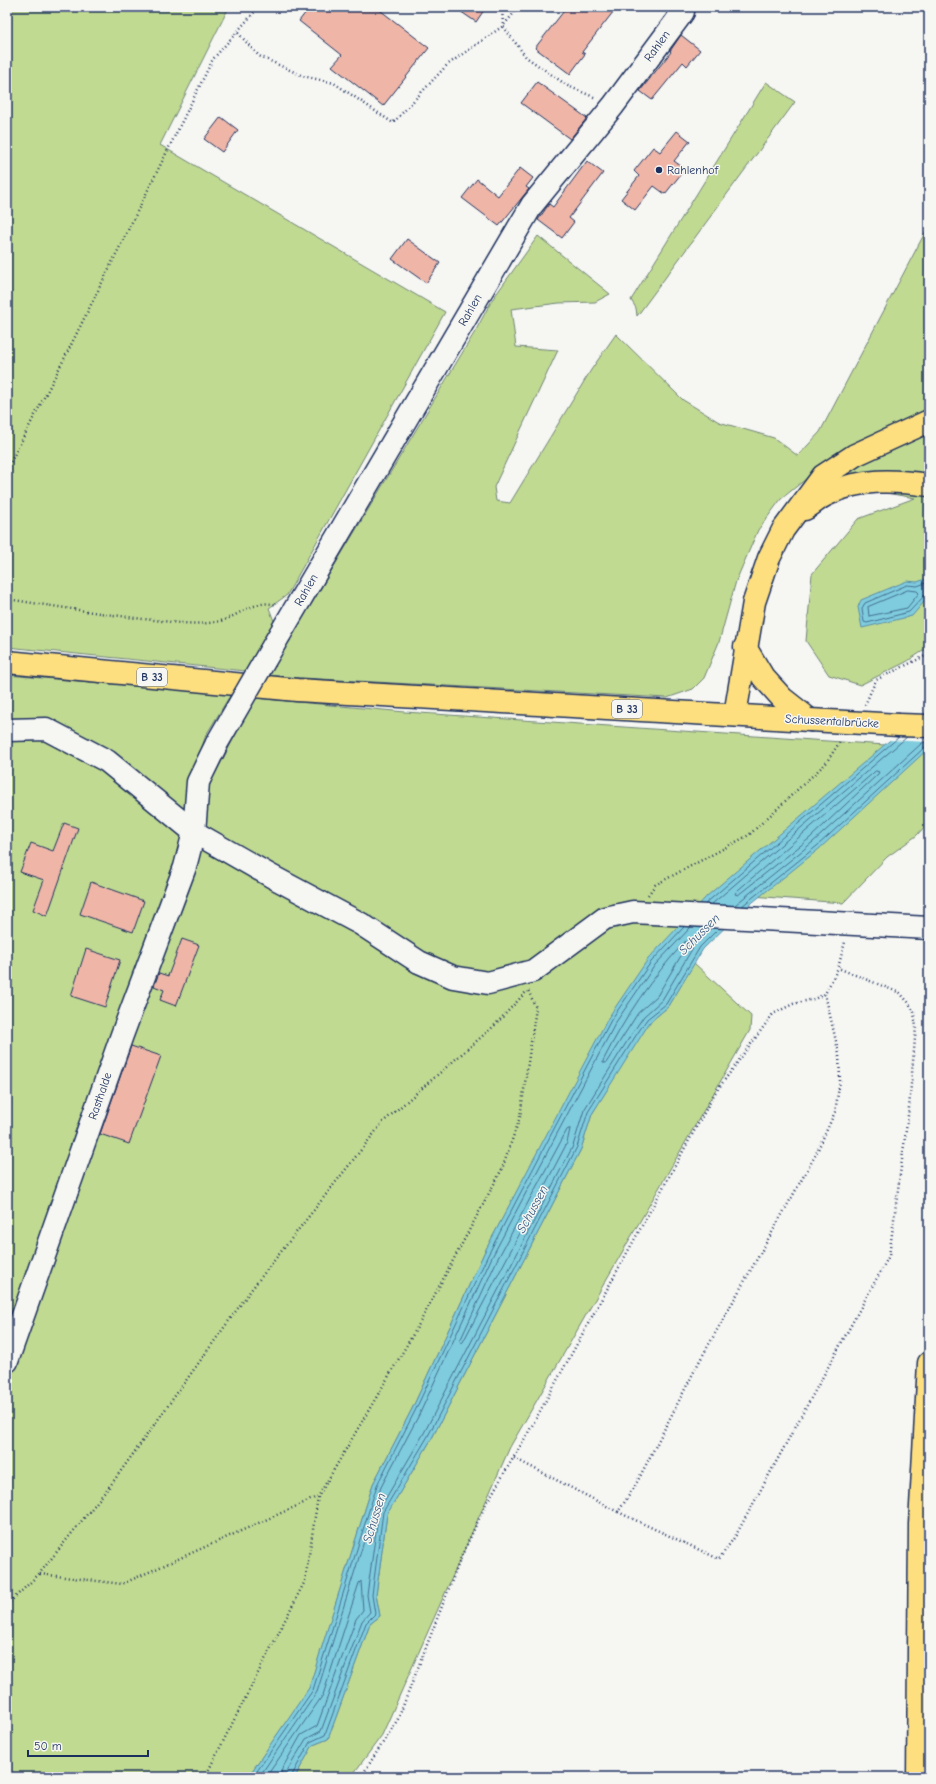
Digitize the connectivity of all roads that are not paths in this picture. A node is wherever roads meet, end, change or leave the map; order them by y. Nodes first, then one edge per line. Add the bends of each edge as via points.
1 (677, 7) edge
2 (929, 421) edge
3 (929, 485) edge
4 (794, 517) junction
5 (745, 647) junction
6 (7, 662) edge
7 (735, 715) junction
8 (810, 720) junction
9 (929, 726) edge
10 (7, 730) edge
11 (217, 743) joint
12 (194, 832) junction
13 (929, 928) edge
14 (7, 1361) edge
15 (929, 1364) edge
16 (918, 1777) edge

1 - 11 street, Rahlen, bridge via 683,12 613,106 532,205
2 - 4 main road via 855,455 823,476
3 - 4 main road via 900,480 861,483 828,494
4 - 5 main road via 773,549 763,573
5 - 7 main road
5 - 8 main road via 763,677 782,698
6 - 7 main road, B 33 via 305,690
7 - 8 main road, Schussentalbrücke / B 33
8 - 9 main road, Schussentalbrücke / B 33, bridge
10 - 12 street via 46,729 107,761
11 - 12 street, Rasthalde via 198,782
12 - 13 street via 361,924 419,962 454,977 488,983 530,981 605,918 640,912
12 - 14 street, Rasthalde via 185,867 122,1035
15 - 16 main road via 918,1587

